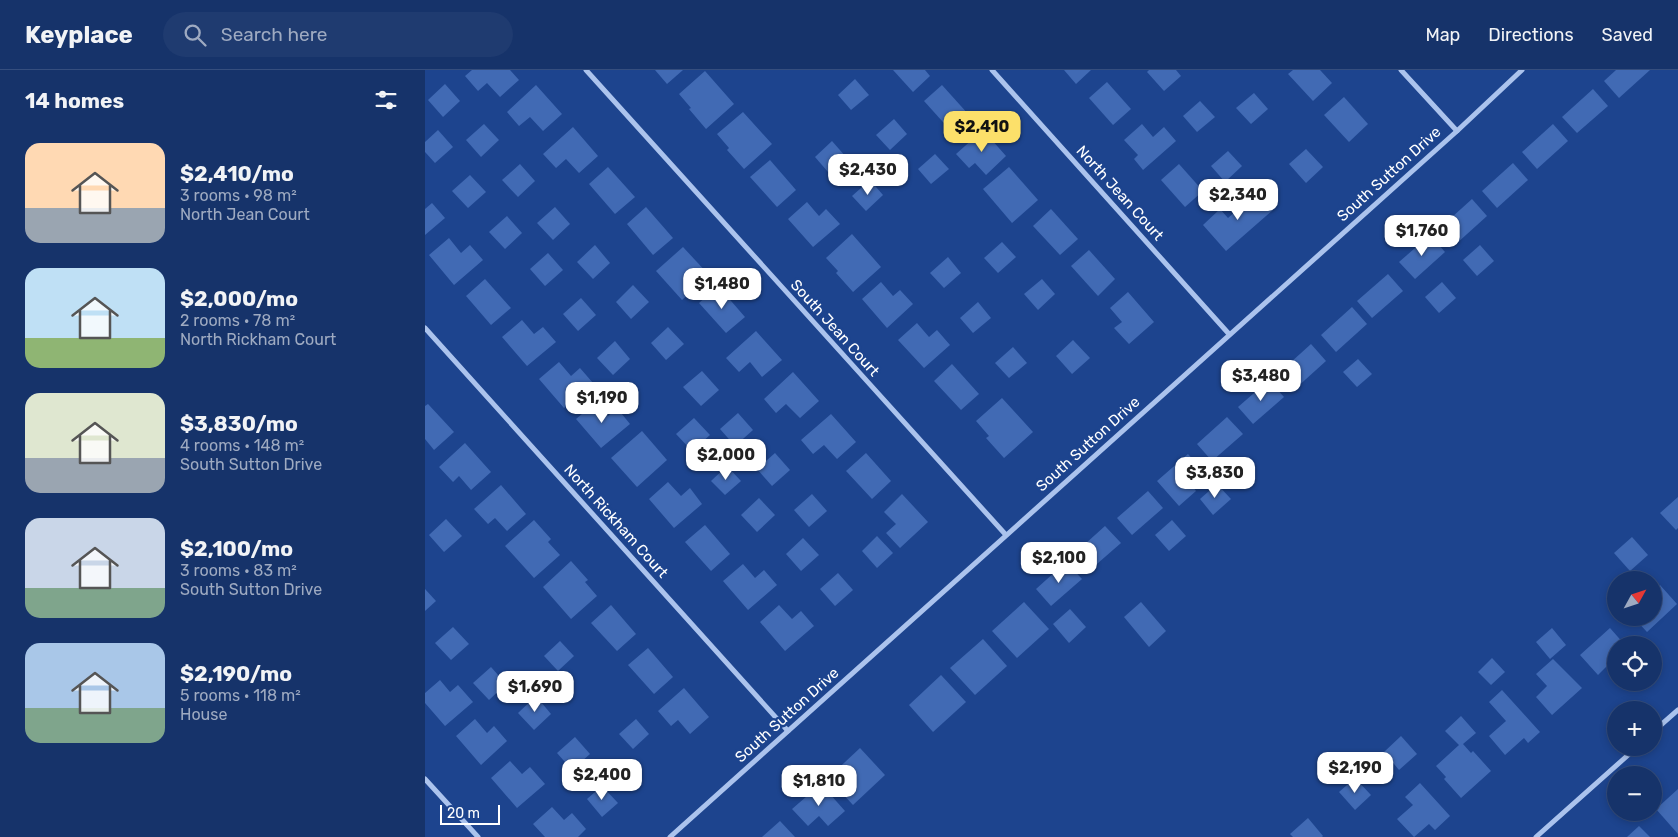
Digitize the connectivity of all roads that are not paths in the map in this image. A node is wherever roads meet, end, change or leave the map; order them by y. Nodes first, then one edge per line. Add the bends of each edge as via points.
1 (586, 70) edge
2 (992, 70) edge
3 (1401, 70) edge
4 (1523, 70) edge
5 (1457, 131) junction
6 (425, 328) edge
7 (1229, 334) junction
8 (1006, 535) junction
9 (1678, 710) edge
10 (1662, 724) edge
11 (788, 731) junction
12 (1627, 756) edge
13 (425, 779) edge
14 (478, 837) edge
15 (670, 837) edge
16 (1536, 837) edge

1 - 8 street, South Jean Court
2 - 7 street, North Jean Court
3 - 5 street
4 - 5 street, South Sutton Drive
5 - 7 street, South Sutton Drive
6 - 11 street, North Rickham Court
7 - 8 street, South Sutton Drive
8 - 11 street, South Sutton Drive
9 - 10 street
11 - 15 street, South Sutton Drive
12 - 16 street
13 - 14 street

